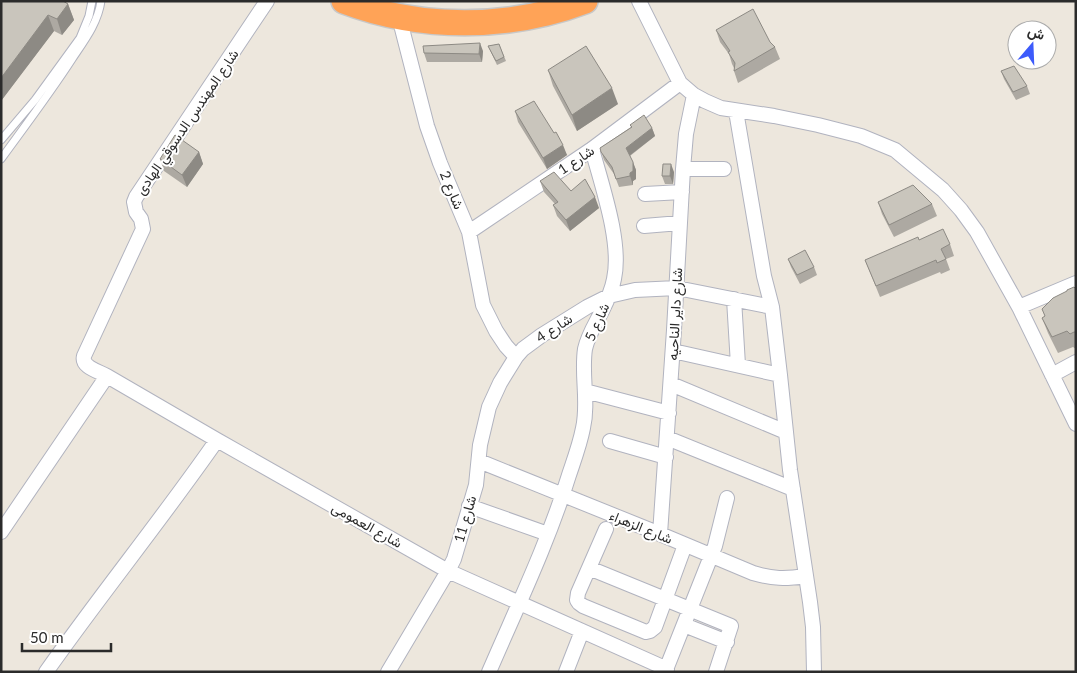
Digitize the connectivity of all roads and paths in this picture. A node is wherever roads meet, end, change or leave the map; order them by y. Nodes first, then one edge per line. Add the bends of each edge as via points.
1 (92, 1) edge
2 (101, 1) edge
3 (267, 1) edge
4 (344, 1) edge
5 (521, 1) edge
6 (585, 1) edge
7 (639, 1) edge
8 (403, 9) edge
9 (680, 83) junction
10 (694, 95) junction
11 (736, 111) junction
12 (1, 140) edge
13 (592, 149) junction
14 (1, 159) edge
15 (683, 169) junction
16 (724, 169) dead end
17 (682, 192) junction
18 (645, 194) dead end
19 (680, 223) junction
20 (644, 226) dead end
21 (469, 232) junction
22 (1076, 283) edge
23 (677, 288) junction
24 (609, 296) junction
25 (734, 299) junction
26 (772, 307) junction
27 (1019, 307) junction
28 (673, 351) junction
29 (84, 356) joint
30 (516, 357) junction
31 (1076, 362) edge
32 (738, 365) junction
33 (780, 375) junction
34 (1052, 375) junction
35 (107, 376) junction
36 (671, 384) junction
37 (586, 391) junction
38 (669, 413) junction
39 (1076, 424) edge
40 (786, 432) junction
41 (667, 438) junction
42 (217, 440) junction
43 (610, 441) dead end
44 (666, 457) junction
45 (479, 461) junction
46 (793, 489) junction
47 (562, 496) junction
48 (727, 498) dead end
49 (469, 506) junction
50 (606, 529) dead end
51 (1, 532) edge
52 (548, 534) junction
53 (660, 534) junction
54 (685, 545) junction
55 (711, 556) junction
56 (589, 568) junction
57 (448, 570) junction
58 (806, 576) junction
59 (665, 600) junction
60 (519, 603) junction
61 (690, 610) junction
62 (684, 625) junction
63 (582, 631) junction
64 (726, 642) junction
65 (666, 670) edge
66 (46, 672) edge
67 (388, 672) edge
68 (489, 672) edge
69 (566, 672) edge
70 (716, 672) edge
71 (814, 672) edge

1 - 12 lane via 80,38
2 - 14 lane via 94,26
3 - 29 street, شارع المهندس الدسوقي الهادى via 136,197 136,212 143,229
4 - 8 highway via 375,11
5 - 8 highway
6 - 8 highway via 547,13 488,22 428,21
7 - 9 street
8 - 21 street, شارع 2 via 427,126
9 - 10 street
9 - 13 street, شارع 1
10 - 11 street via 714,106
10 - 15 street, شارع داير الناحيه
11 - 26 street
11 - 27 street via 818,124 895,150 962,210
13 - 21 street, شارع 1
13 - 24 street, شارع 5 via 612,226 616,256
15 - 16 street
15 - 17 street, شارع داير الناحيه
17 - 18 street
17 - 19 street, شارع داير الناحيه
19 - 20 street
19 - 23 street, شارع داير الناحيه
21 - 30 street, شارع 2 via 484,305 496,331
22 - 27 street
23 - 24 street, شارع 4 via 635,290
23 - 25 street, شارع 4
23 - 28 street, شارع داير الناحيه
24 - 30 street, شارع 4 via 542,334
24 - 37 street, شارع 5 via 586,348
25 - 26 street, شارع 4
25 - 32 street
26 - 33 street
27 - 34 street
28 - 32 street
28 - 36 street, شارع داير الناحيه
29 - 35 street, شارع العمومى via 84,363
30 - 45 street, شارع 11 via 489,407
31 - 34 street
32 - 33 street
33 - 40 street
34 - 39 street
35 - 42 street, شارع العمومى
35 - 51 street
36 - 38 street, شارع داير الناحيه
36 - 40 street
37 - 38 street
37 - 47 street, شارع 5 via 584,425
38 - 41 street, شارع داير الناحيه
40 - 46 street
41 - 44 street, شارع داير الناحيه
41 - 46 street
42 - 57 street, شارع العمومى
42 - 66 street
43 - 44 street
44 - 53 street, شارع داير الناحيه
45 - 47 street, شارع الزهراء
45 - 49 street, شارع 11
46 - 58 street
47 - 52 street, شارع 5
47 - 53 street, شارع الزهراء
48 - 55 street
49 - 52 street
49 - 57 street, شارع 11 via 454,560
50 - 56 street
52 - 60 street, شارع 5
53 - 54 street, شارع الزهراء
54 - 55 street, شارع الزهراء
54 - 59 street
55 - 58 street, شارع الزهراء via 768,578
55 - 61 street
56 - 59 street
56 - 59 street via 578,593 577,600 583,606 650,631 655,627
57 - 60 street, شارع العمومى
57 - 67 street, شارع 11
58 - 71 street via 813,627
59 - 61 street
60 - 63 street, شارع العمومى
60 - 68 street, شارع 5
61 - 62 street
61 - 64 street via 732,626
62 - 64 street
62 - 65 street
63 - 65 street, شارع العمومى
63 - 69 street
64 - 70 street

